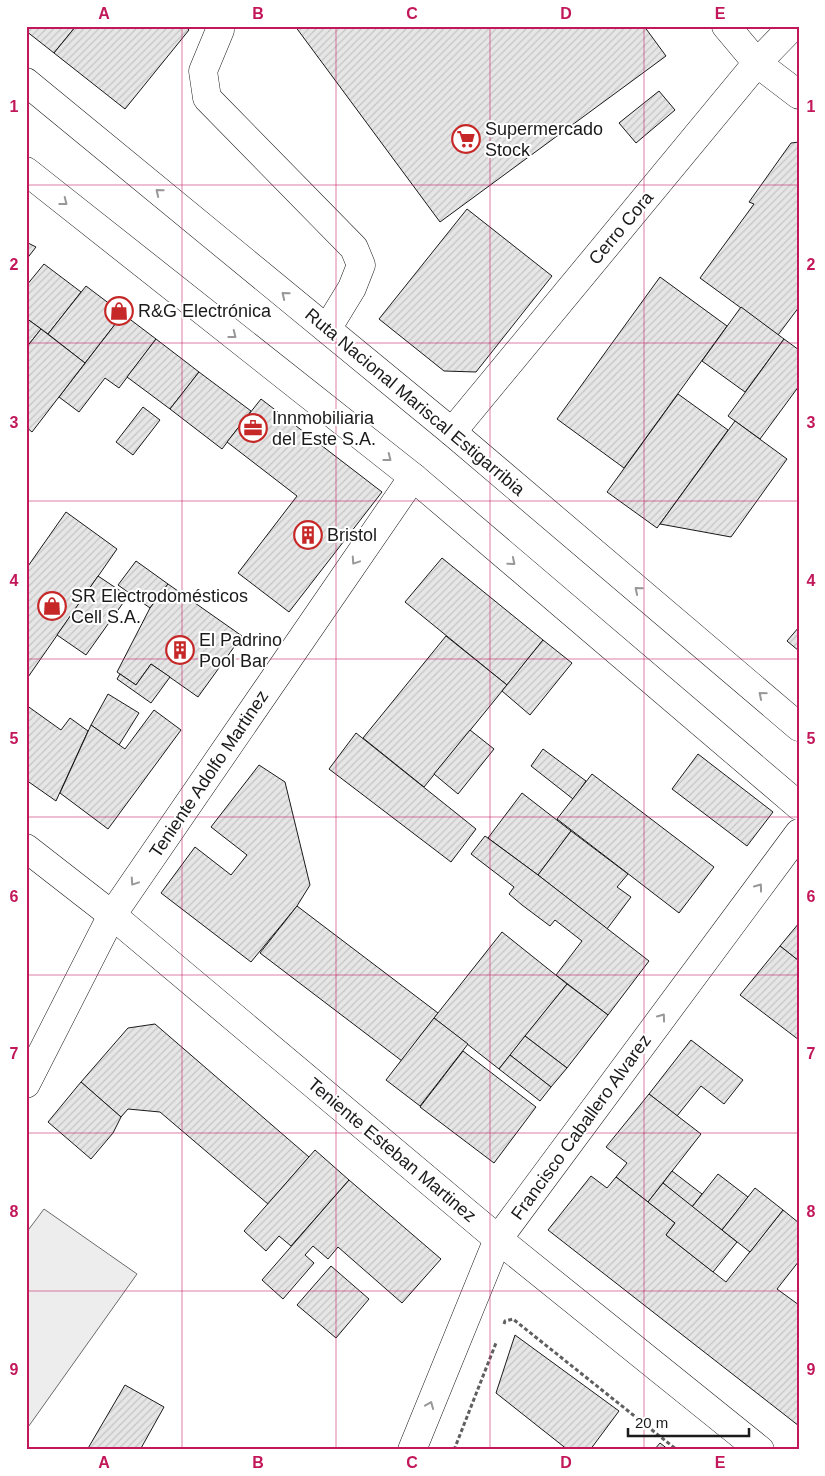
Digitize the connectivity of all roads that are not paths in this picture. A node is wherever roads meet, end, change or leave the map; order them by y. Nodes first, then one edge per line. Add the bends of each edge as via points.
1 (219, 26) edge
2 (726, 26) edge
3 (793, 26) edge
4 (757, 63) junction
5 (26, 82) edge
6 (799, 95) edge
7 (26, 172) edge
8 (327, 329) junction
9 (452, 432) junction
10 (413, 477) junction
11 (799, 727) edge
12 (799, 806) edge
13 (799, 833) edge
14 (26, 848) edge
15 (112, 915) junction
16 (26, 1084) edge
17 (498, 1239) junction
18 (412, 1450) edge
19 (760, 1450) edge

1 - 8 main road via 203,71 207,98 354,248 361,265 352,288
2 - 4 main road
3 - 4 main road, Cerro Cora
4 - 6 main road
4 - 9 main road, Cerro Cora
8 -> 5 main road, Ruta Nacional Mariscal Estigarribia
7 -> 10 main road
8 - 9 main road, Ruta Nacional Mariscal Estigarribia
11 -> 9 main road, Ruta Nacional Mariscal Estigarribia
10 -> 12 main road
10 -> 15 main road, Teniente Adolfo Martinez
17 -> 13 main road, Francisco Caballero Alvarez
14 - 15 main road, Teniente Esteban Martinez
15 - 16 main road, Teniente Adolfo Martinez
15 - 17 main road, Teniente Esteban Martinez
18 -> 17 main road, Francisco Caballero Alvarez
17 - 19 main road, Teniente Esteban Martinez

